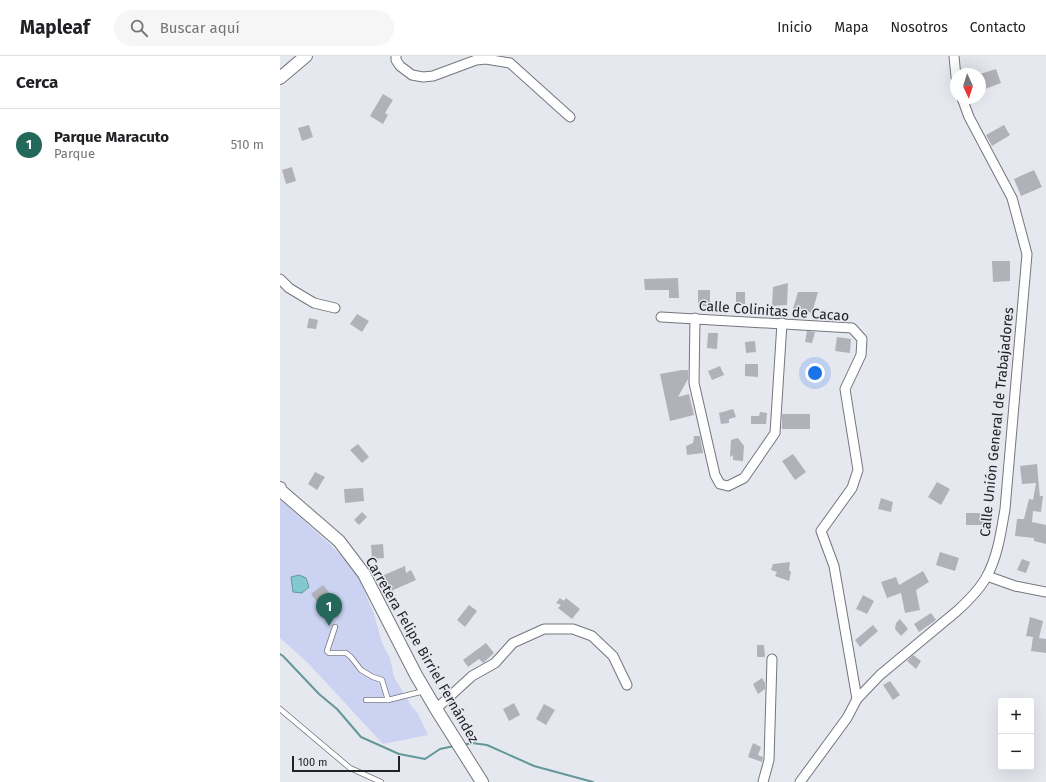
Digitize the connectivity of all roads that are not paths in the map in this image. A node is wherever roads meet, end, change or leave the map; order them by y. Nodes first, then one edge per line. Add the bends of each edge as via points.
1 (306, 56) edge
2 (396, 56) edge
3 (954, 56) edge
4 (955, 68) edge
5 (280, 78) edge
6 (964, 104) edge
7 (570, 118) dead end
8 (280, 280) edge
9 (334, 308) dead end
10 (661, 318) dead end
11 (695, 318) junction
12 (782, 323) junction
13 (280, 490) edge
14 (987, 576) junction
15 (1046, 592) edge
16 (335, 627) dead end
17 (772, 659) dead end
18 (627, 685) dead end
19 (425, 691) junction
20 (857, 699) junction
21 (366, 700) dead end
22 (388, 700) junction
23 (280, 709) edge
24 (436, 709) junction
25 (381, 782) edge
26 (482, 782) edge
27 (763, 782) edge
28 (800, 782) edge

1 - 5 street
2 - 7 street via 400,66 412,75 423,77 433,76 476,60 510,63
3 - 4 street
6 - 14 street, Calle Unión General de Trabajadores via 1012,198 1027,254 1005,509 998,547
8 - 9 street via 314,303
10 - 11 street, Calle Colinitas de Cacao
11 - 12 street, Calle Colinitas de Cacao
11 - 12 street via 694,383 714,475 720,484 728,486 744,478 775,433
12 - 20 street, Calle Colinitas de Cacao via 852,328 862,339 860,356 845,389 858,470 852,488 821,531 834,566
13 - 19 street, Carretera Felipe Birriel Fernández via 339,541 364,574
14 - 15 street via 1015,586
14 - 20 street, Calle Unión General de Trabajadores via 957,612 880,675
16 - 22 lane via 326,651 346,653 361,670 382,680
17 - 27 street via 769,760
18 - 24 street via 613,656 592,636 573,629 544,629 513,643 495,663 472,676
19 - 22 lane
19 - 24 street, Carretera Felipe Birriel Fernández
20 - 28 street, Calle Unión General de Trabajadores via 847,718
21 - 22 lane
23 - 25 lane via 350,768
24 - 26 street, Carretera Felipe Birriel Fernández

